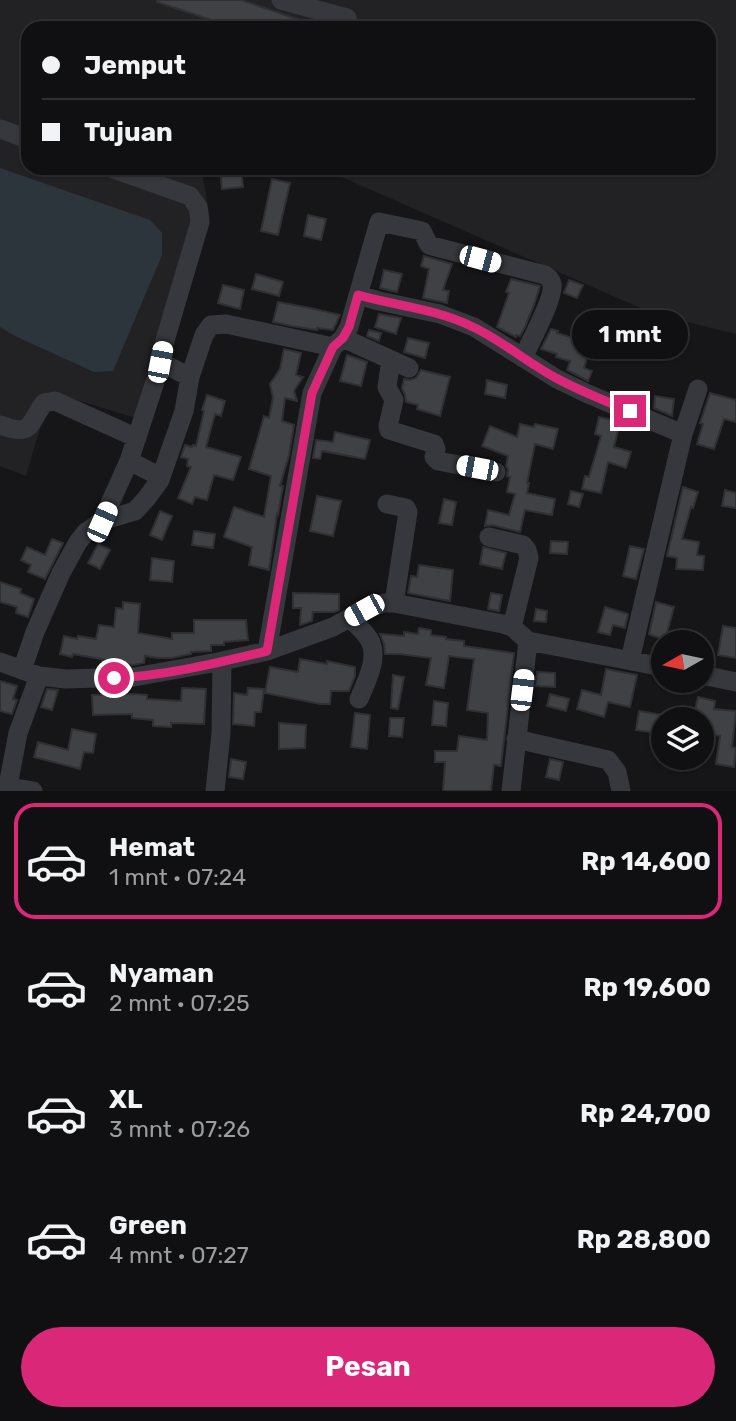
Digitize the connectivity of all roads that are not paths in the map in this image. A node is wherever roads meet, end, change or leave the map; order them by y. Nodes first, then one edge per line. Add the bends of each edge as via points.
1 (281, 0) edge
2 (347, 18) dead end
3 (0, 129) edge
4 (21, 136) edge
5 (131, 175) edge
6 (358, 295) junction
7 (338, 343) junction
8 (523, 358) junction
9 (190, 377) junction
10 (155, 383) dead end
11 (698, 389) dead end
12 (0, 425) edge
13 (683, 434) junction
14 (137, 438) junction
15 (129, 461) junction
16 (496, 472) dead end
17 (161, 477) junction
18 (387, 505) dead end
19 (102, 522) junction
20 (489, 537) dead end
21 (394, 603) junction
22 (349, 618) junction
23 (512, 627) junction
24 (528, 641) junction
25 (267, 651) junction
26 (630, 660) junction
27 (0, 662) edge
28 (222, 662) junction
29 (651, 664) edge
30 (31, 673) junction
31 (714, 677) edge
32 (736, 682) edge
33 (359, 699) dead end
34 (516, 739) junction
35 (7, 789) edge
36 (33, 791) edge
37 (219, 791) edge
38 (511, 791) edge
39 (621, 791) edge

1 - 2 street
3 - 4 street
5 - 9 street via 190,196 198,207 200,222 160,362
6 - 7 street
6 - 8 street via 440,314 474,327
6 - 8 street via 379,222 422,231 432,246 545,275 552,292
7 - 9 street via 215,324 204,335
7 - 16 street via 400,364 387,387 394,400 388,430 434,444 438,461
7 - 25 street via 312,393
8 - 13 street via 588,394
9 - 17 street via 184,411
10 - 14 street
11 - 13 street
12 - 14 street via 29,428 44,403 55,401
13 - 26 street
14 - 15 street
15 - 17 street
15 - 19 street
17 - 19 street via 135,511
18 - 21 street via 408,512
19 - 30 street via 86,532 61,573 36,632
20 - 23 street via 527,550
21 - 22 street
21 - 23 street
22 - 25 street
22 - 33 street via 370,640 373,656
23 - 24 street
24 - 26 street
24 - 34 street
25 - 28 street
26 - 29 street
27 - 30 street
28 - 30 street via 134,677 66,679
28 - 37 street
30 - 35 street
31 - 32 street
34 - 38 street
34 - 39 street via 608,760 617,772
35 - 36 street

